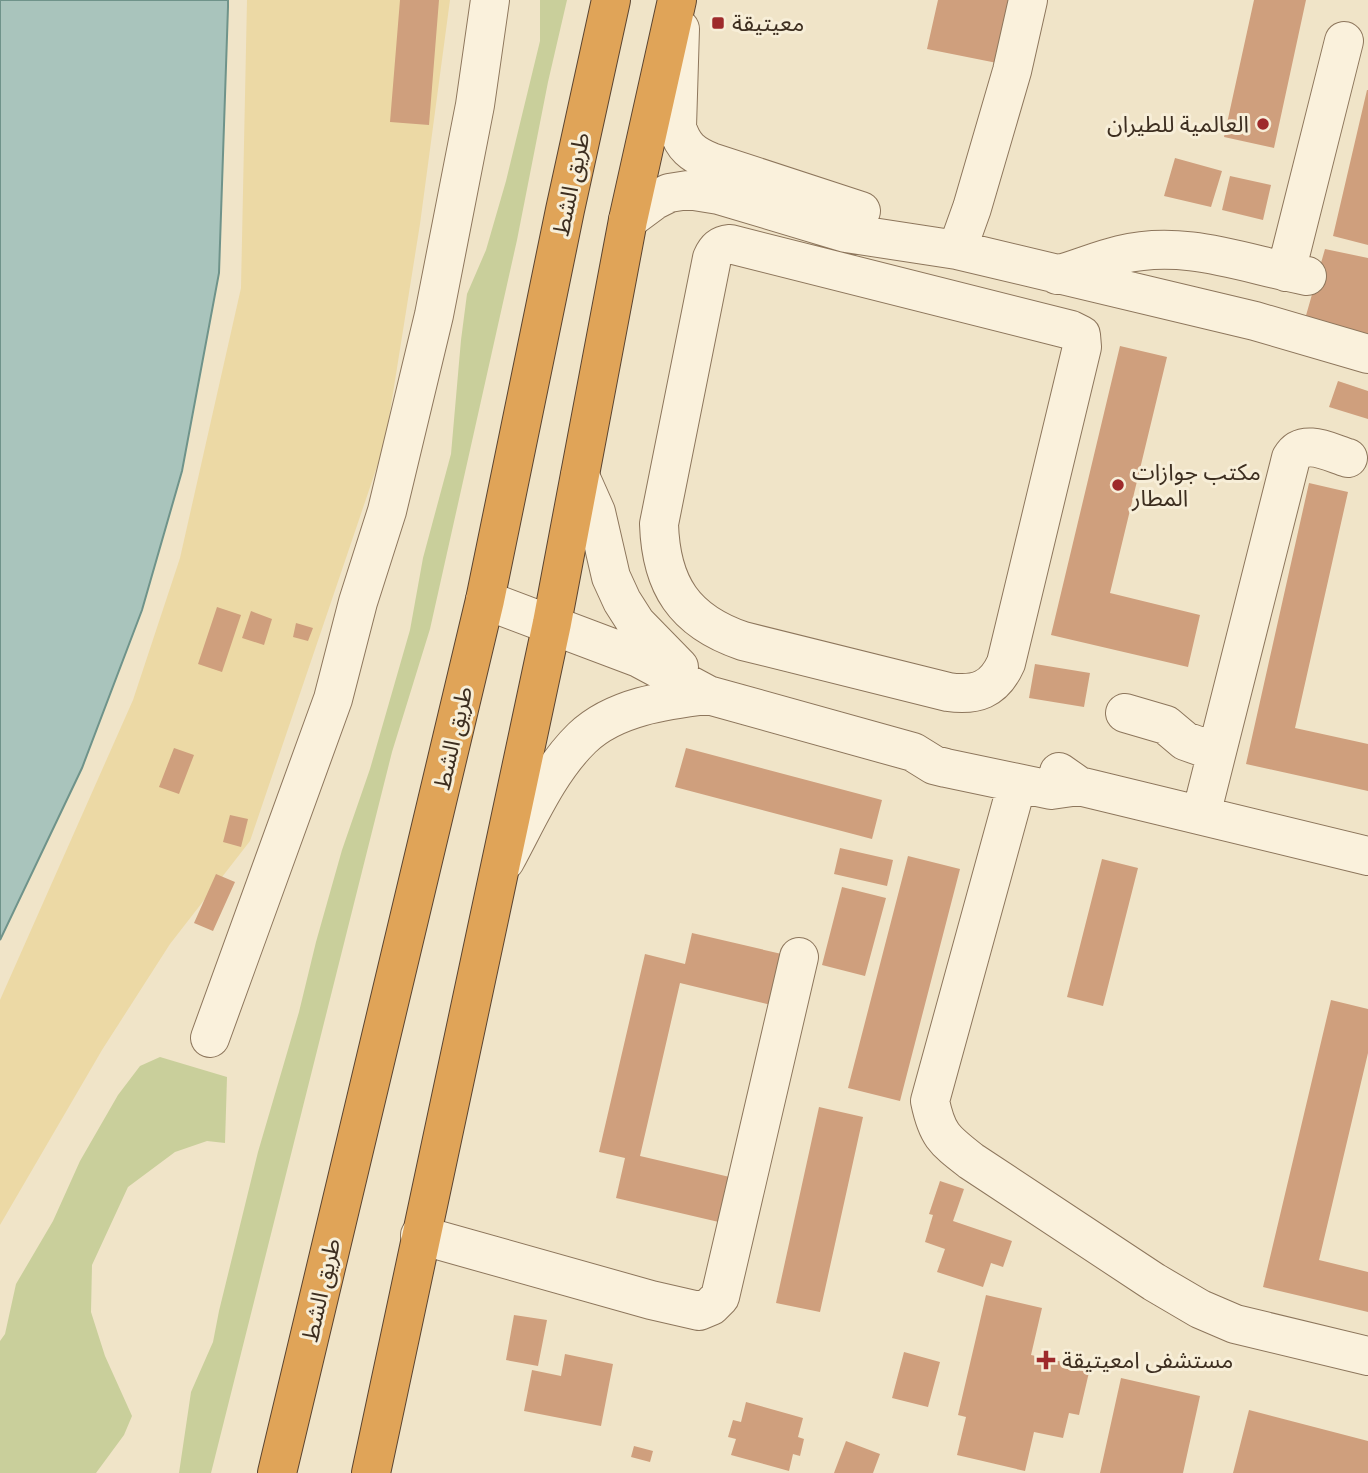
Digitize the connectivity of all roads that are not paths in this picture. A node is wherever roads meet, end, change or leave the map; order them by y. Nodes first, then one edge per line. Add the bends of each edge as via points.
1 (490, 0) edge
2 (611, 0) edge
3 (679, 0) edge
4 (1028, 0) edge
5 (1344, 41) dead end
6 (628, 219) junction
7 (846, 233) junction
8 (957, 250) junction
9 (837, 270) junction
10 (1058, 275) junction
11 (1368, 354) edge
12 (1348, 458) dead end
13 (580, 475) junction
14 (485, 600) junction
15 (552, 623) junction
16 (708, 695) junction
17 (1125, 713) dead end
18 (913, 752) junction
19 (1216, 752) junction
20 (1017, 784) junction
21 (1079, 786) junction
22 (1200, 816) junction
23 (1368, 856) edge
24 (497, 875) junction
25 (799, 957) dead end
26 (210, 1038) dead end
27 (420, 1235) junction
28 (1368, 1356) edge
29 (277, 1473) edge
30 (371, 1473) edge

1 - 26 street via 475,105 434,315 387,511 333,699
2 - 14 highway, طريق الشط
3 - 6 highway
3 - 8 street via 677,127 688,149 711,162 854,208
4 - 8 street via 1012,71
5 - 10 street via 1297,274 1176,249 1118,255
6 - 7 street via 669,193 688,190
6 - 13 highway
7 - 8 street
7 - 9 street
8 - 10 street
9 - 9 street via 1071,330 1083,341 1006,663 995,681 977,693 948,692 719,633 679,599 667,576 659,524 715,250 730,244
10 - 11 street via 1255,321
12 - 19 street via 1306,447 1292,458
13 - 15 highway
13 - 16 street via 622,601 656,645
14 - 15 street
14 - 29 highway, طريق الشط
15 - 16 street via 639,657
15 - 24 highway
16 - 18 street
16 - 24 street via 613,717 584,736 559,765
17 - 19 street via 1166,725 1185,741
18 - 20 street via 934,765
18 - 21 street via 951,749 1045,766
19 - 22 street
20 - 21 street via 1051,790
20 - 28 street via 930,1101 935,1125 946,1142 971,1161 1200,1309 1235,1324
21 - 22 street
22 - 23 street
24 - 27 highway
25 - 27 street via 720,1297 711,1306 699,1311 651,1300
27 - 30 highway

